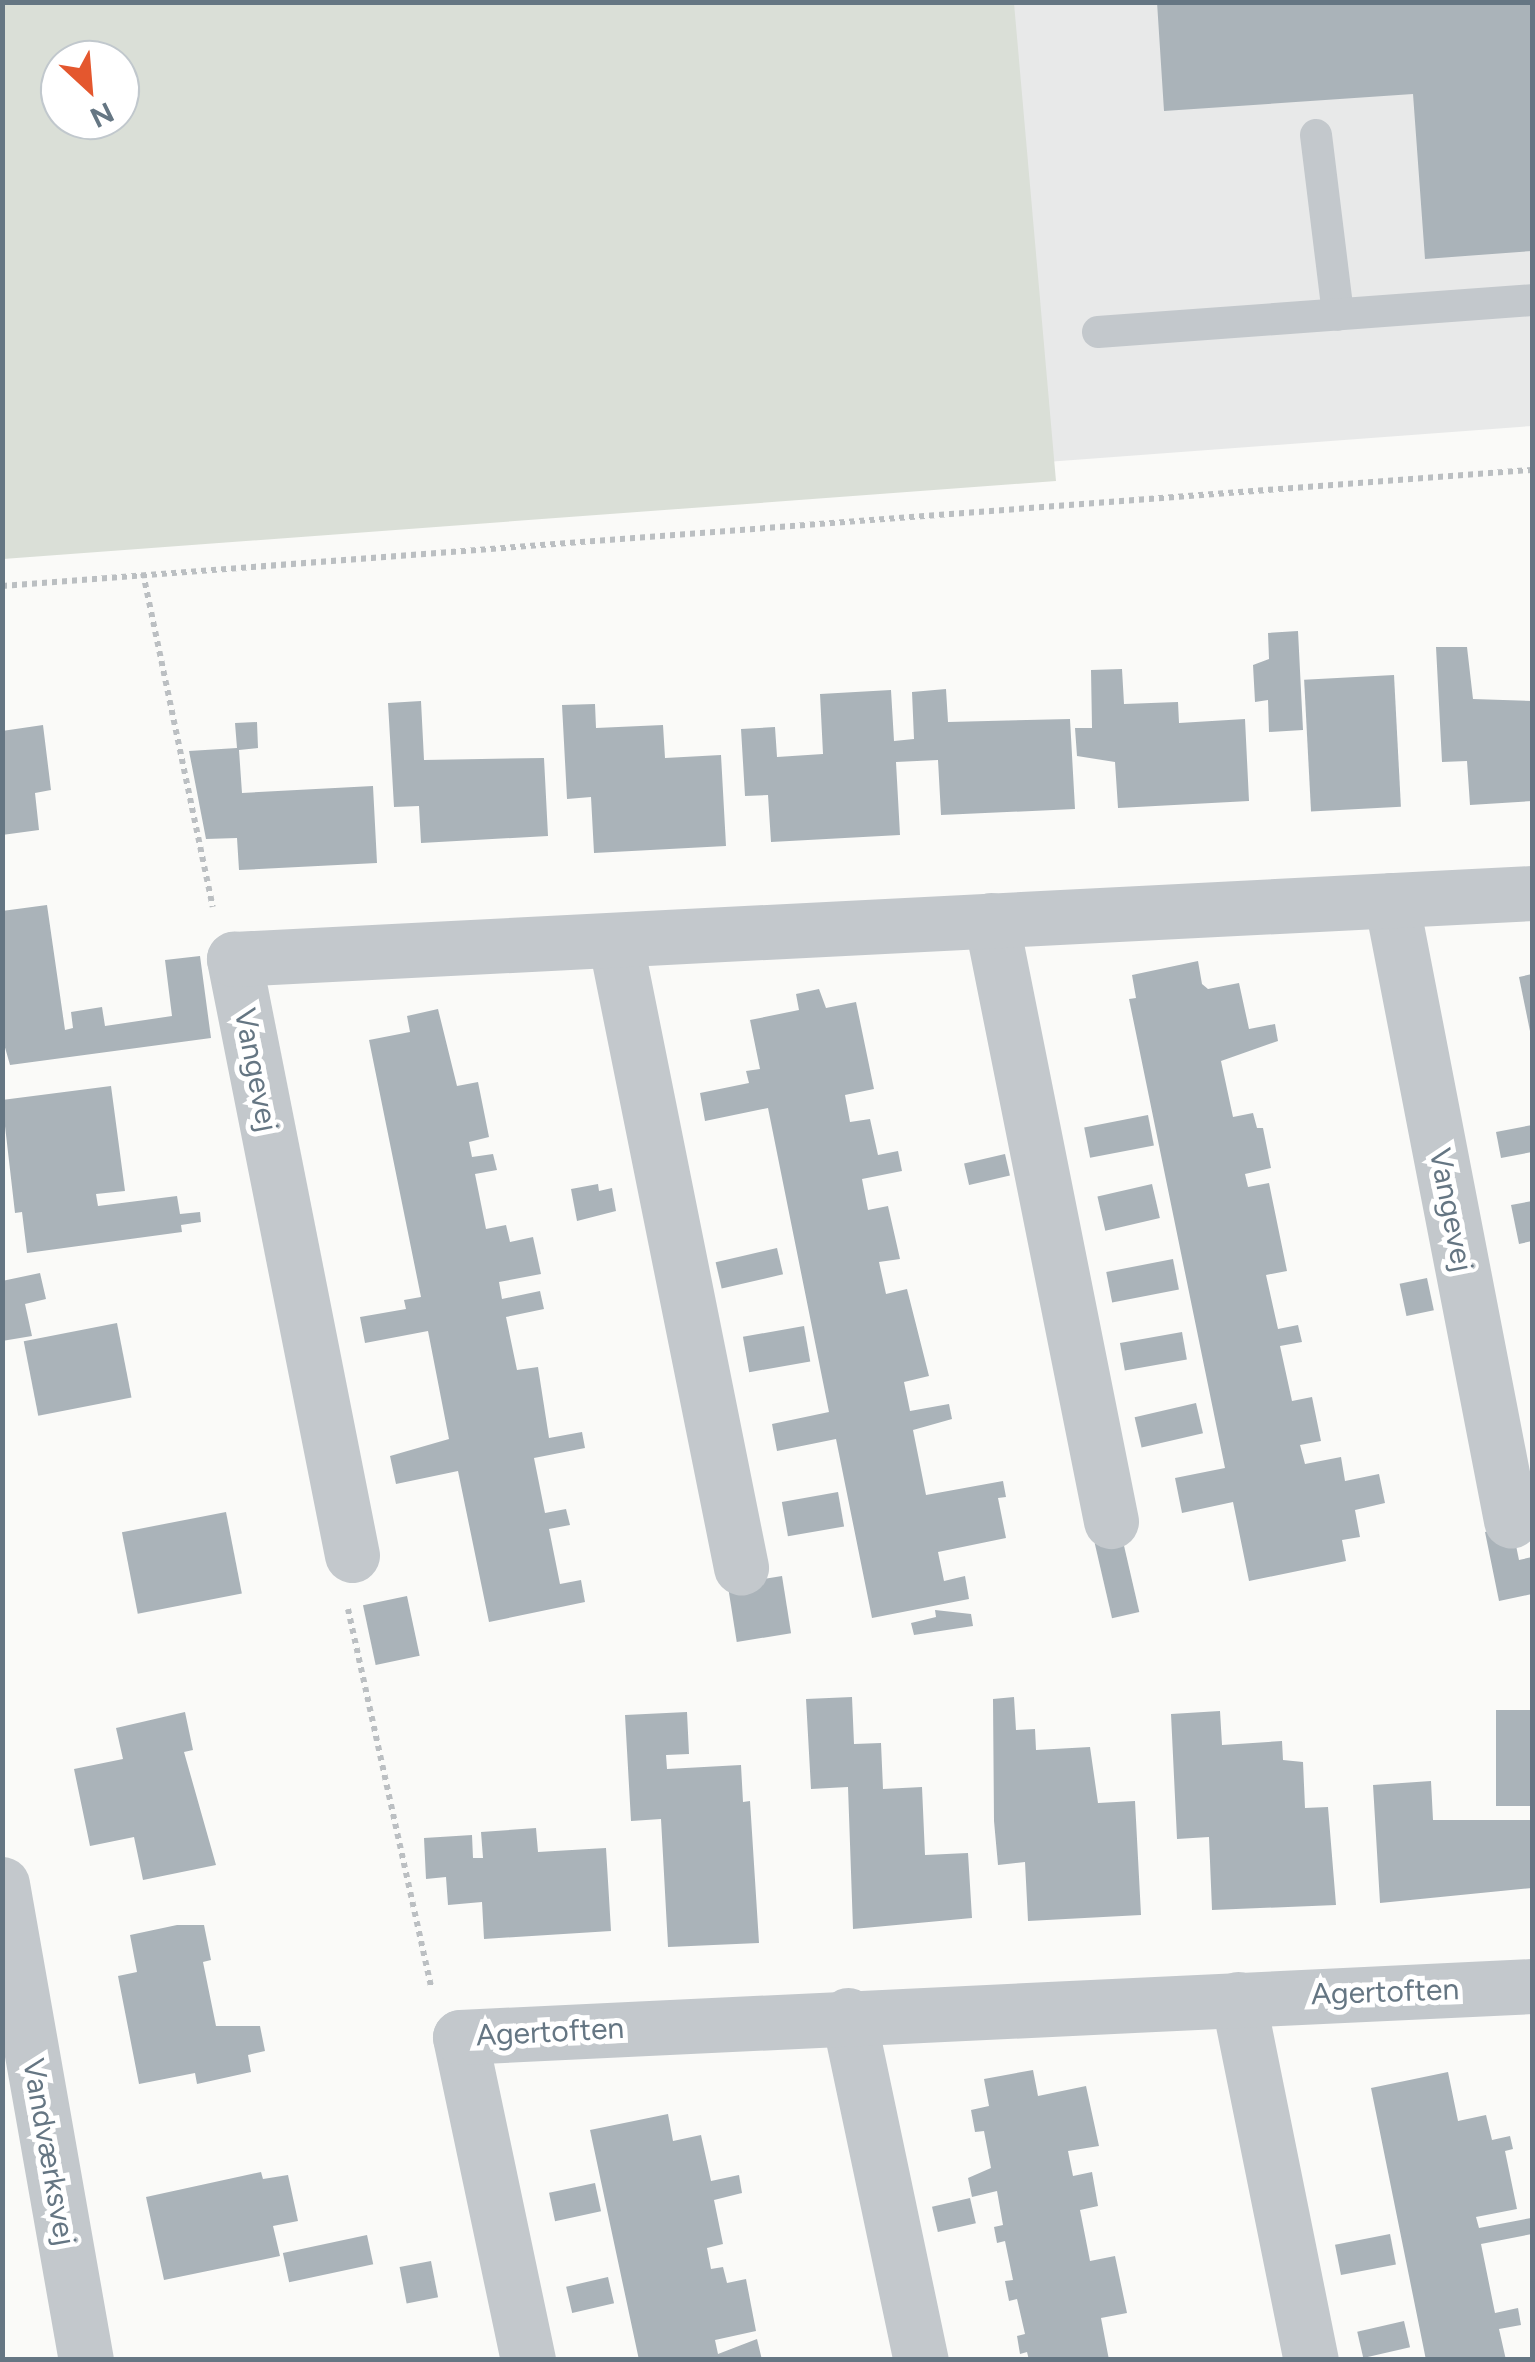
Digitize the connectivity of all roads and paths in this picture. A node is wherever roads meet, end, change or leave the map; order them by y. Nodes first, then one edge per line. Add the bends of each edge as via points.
1 (1316, 135) dead end
2 (1532, 300) edge
3 (1338, 315) junction
4 (1098, 332) dead end
5 (1532, 470) edge
6 (143, 573) junction
7 (2, 586) edge
8 (1532, 893) edge
9 (1391, 900) junction
10 (991, 920) junction
11 (615, 940) junction
12 (234, 959) junction
13 (1511, 1520) dead end
14 (1111, 1521) dead end
15 (352, 1554) joint
16 (741, 1566) dead end
17 (2, 1884) edge
18 (1532, 1986) edge
19 (1238, 1999) junction
20 (848, 2015) junction
21 (460, 2037) junction
22 (86, 2360) edge
23 (528, 2360) edge
24 (921, 2360) edge
25 (1311, 2360) edge

1 - 3 lane
2 - 3 lane
3 - 4 lane
5 - 6 path
6 - 7 path
6 - 12 path via 216,922
8 - 9 street
9 - 10 street
9 - 13 street, Vangevej
10 - 11 street
10 - 14 street
11 - 12 street
11 - 16 street
12 - 15 street, Vangevej
15 - 21 path via 343,1588 436,2008
17 - 22 street, Vandværksvej
18 - 19 street, Agertoften
19 - 20 street, Agertoften
19 - 25 street
20 - 21 street, Agertoften
20 - 24 street
21 - 23 street, Agertoften

